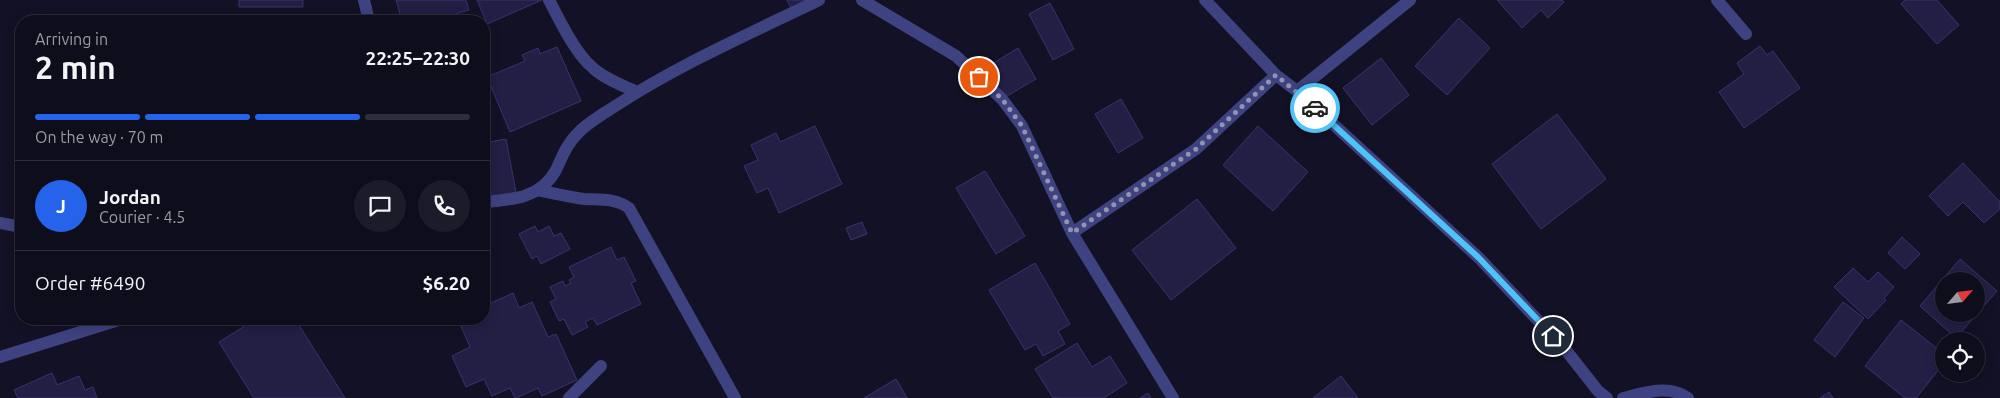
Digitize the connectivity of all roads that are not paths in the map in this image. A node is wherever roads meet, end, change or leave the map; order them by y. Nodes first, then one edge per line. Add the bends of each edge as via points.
1 (364, 0) edge
2 (549, 0) edge
3 (819, 0) edge
4 (862, 0) edge
5 (1205, 0) edge
6 (1410, 0) edge
7 (1717, 0) edge
8 (368, 15) edge
9 (1746, 34) dead end
10 (1276, 75) junction
11 (1297, 91) junction
12 (637, 92) junction
13 (537, 190) junction
14 (490, 202) edge
15 (0, 223) edge
16 (15, 226) edge
17 (1072, 233) junction
18 (102, 325) edge
19 (0, 356) edge
20 (601, 366) dead end
21 (569, 398) edge
22 (735, 398) edge
23 (1173, 398) edge
24 (1607, 398) edge
25 (1624, 398) edge
26 (1688, 398) edge

1 - 8 street
2 - 12 street via 570,38 592,68
3 - 12 street
4 - 17 street via 956,56 1002,99 1022,126
5 - 10 street
6 - 11 street
7 - 9 street
10 - 11 street
10 - 17 street via 1196,149
11 - 24 street via 1479,258
12 - 13 street via 576,134 551,179
13 - 14 street via 512,200
13 - 22 street via 583,199 613,200 629,208
15 - 16 street
17 - 23 street
18 - 19 street
20 - 21 street
25 - 26 street via 1656,390 1679,393

